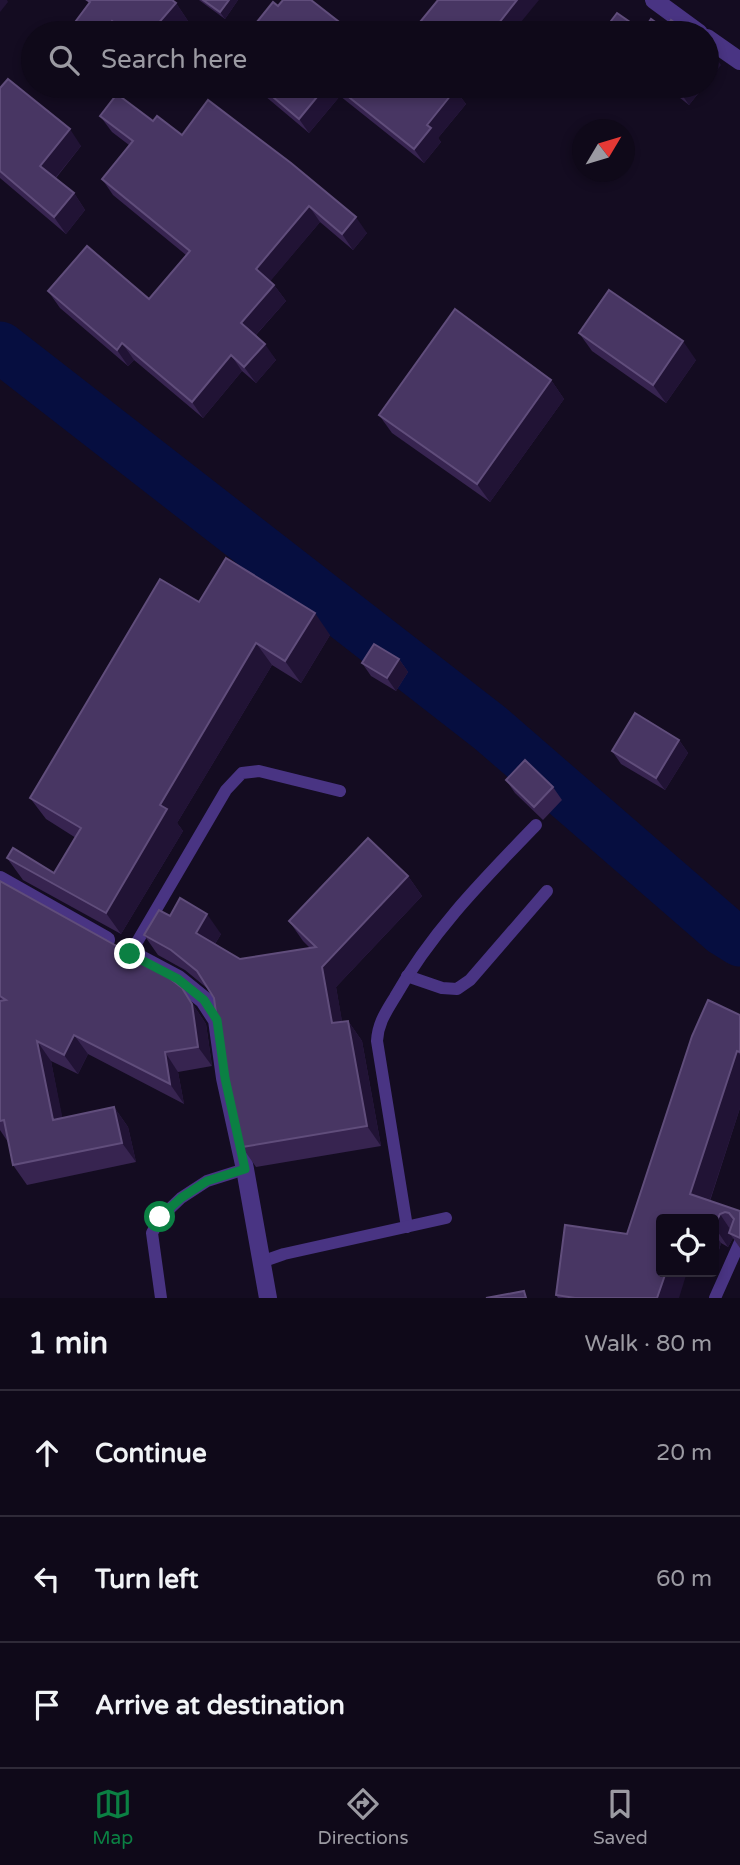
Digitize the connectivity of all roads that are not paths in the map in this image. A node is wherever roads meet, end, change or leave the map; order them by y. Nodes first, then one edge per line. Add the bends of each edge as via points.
1 (654, 0) edge
2 (683, 21) edge
3 (719, 46) edge
4 (740, 61) edge
5 (340, 791) dead end
6 (536, 825) dead end
7 (0, 880) edge
8 (547, 891) dead end
9 (130, 954) junction
10 (407, 976) junction
11 (245, 1169) junction
12 (446, 1219) dead end
13 (407, 1227) junction
14 (740, 1242) edge
15 (261, 1262) junction
16 (161, 1298) edge
17 (268, 1298) edge
18 (715, 1298) edge

1 - 2 street
3 - 4 street
5 - 9 lane via 259,771 242,774 226,790
6 - 10 lane via 464,899
7 - 9 street
8 - 10 lane via 457,989
9 - 11 street via 178,979 204,1000 217,1020
10 - 13 lane via 378,1027 377,1041
11 - 15 street
11 - 16 lane via 207,1181 160,1217 152,1233
12 - 13 lane
13 - 15 lane
14 - 18 lane
15 - 17 street

